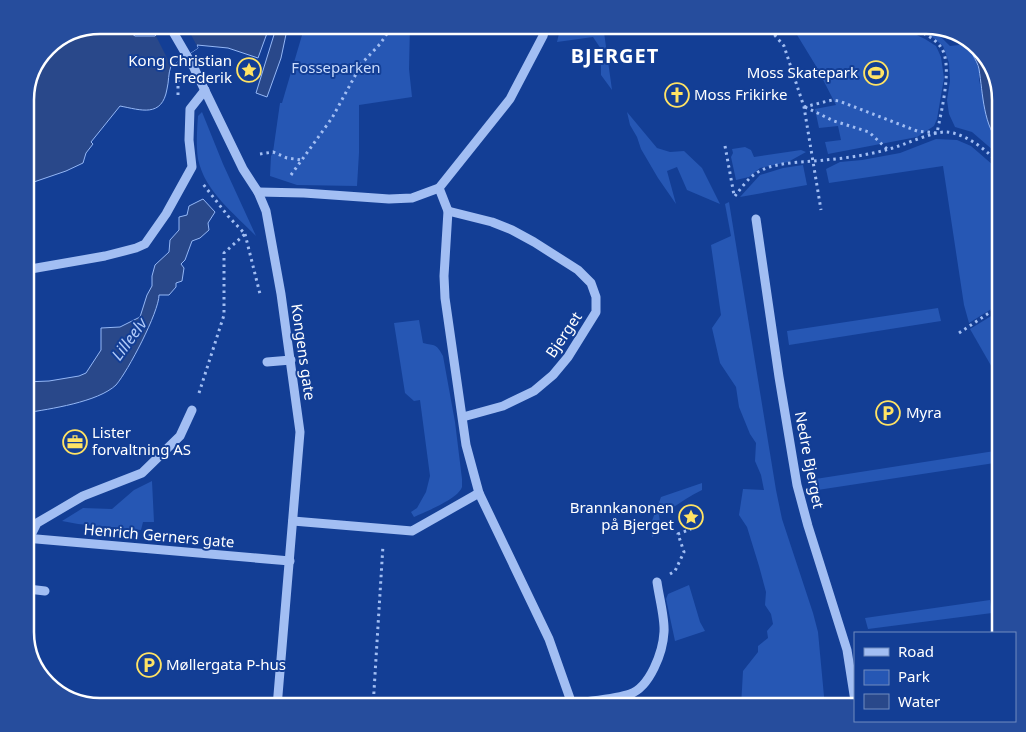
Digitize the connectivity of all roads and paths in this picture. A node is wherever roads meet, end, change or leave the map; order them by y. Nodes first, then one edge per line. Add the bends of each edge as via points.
1 (174, 34) edge
2 (387, 34) edge
3 (544, 34) edge
4 (775, 34) edge
5 (923, 34) edge
6 (205, 90) junction
7 (804, 107) junction
8 (937, 133) junction
9 (725, 146) dead end
10 (888, 150) junction
11 (260, 154) dead end
12 (992, 157) edge
13 (302, 160) junction
14 (813, 160) junction
15 (192, 167) junction
16 (287, 181) dead end
17 (439, 188) junction
18 (258, 192) junction
19 (821, 210) dead end
20 (448, 211) junction
21 (756, 219) dead end
22 (245, 234) junction
23 (34, 268) edge
24 (260, 294) dead end
25 (992, 311) edge
26 (959, 332) dead end
27 (290, 360) junction
28 (267, 362) dead end
29 (192, 410) joint
30 (463, 417) junction
31 (479, 493) junction
32 (293, 522) junction
33 (34, 528) edge
34 (691, 530) dead end
35 (34, 539) edge
36 (384, 541) dead end
37 (290, 562) junction
38 (657, 582) joint
39 (34, 590) edge
40 (45, 592) dead end
41 (854, 695) edge
42 (278, 698) edge
43 (374, 698) edge
44 (569, 698) edge
45 (611, 698) edge

1 - 6 street, Kongens gate
2 - 13 path via 362,63 332,118
3 - 17 street via 510,99
4 - 7 path via 784,46
5 - 8 path via 935,41 946,58
6 - 15 street via 190,109
6 - 18 street, Kongens gate via 243,169
7 - 8 path via 839,101 917,131
7 - 10 path via 869,132
7 - 14 path
8 - 10 path
8 - 12 path via 948,132 973,142
9 - 14 path via 735,196 763,169
10 - 14 path
11 - 13 path via 273,152
13 - 16 path
14 - 19 path
15 - 22 path via 204,187
15 - 23 street via 145,244 105,256
17 - 18 street via 412,198 389,199
17 - 20 street
18 - 27 street, Kongens gate via 270,231
20 - 30 street via 444,276
20 - 30 street, Bjerget via 492,222 534,242 578,270 591,282 596,297 596,312 553,375 534,391 504,406
21 - 41 street, Nedre Bjerget via 798,484 847,650
22 - 24 path
22 - 29 path via 224,253 224,315
25 - 26 path
27 - 28 street
27 - 32 street, Kongens gate via 300,432
29 - 33 street via 180,436 142,473 83,496
30 - 31 street via 466,444
31 - 32 street via 412,531
31 - 44 street via 549,639
32 - 37 street, Kongens gate
34 - 38 path via 678,534 684,552 675,571
35 - 37 street, Henrich Gerners gate
36 - 43 path
37 - 42 street, Kongens gate
38 - 45 street via 665,631 660,655 650,676 639,689
39 - 40 street

